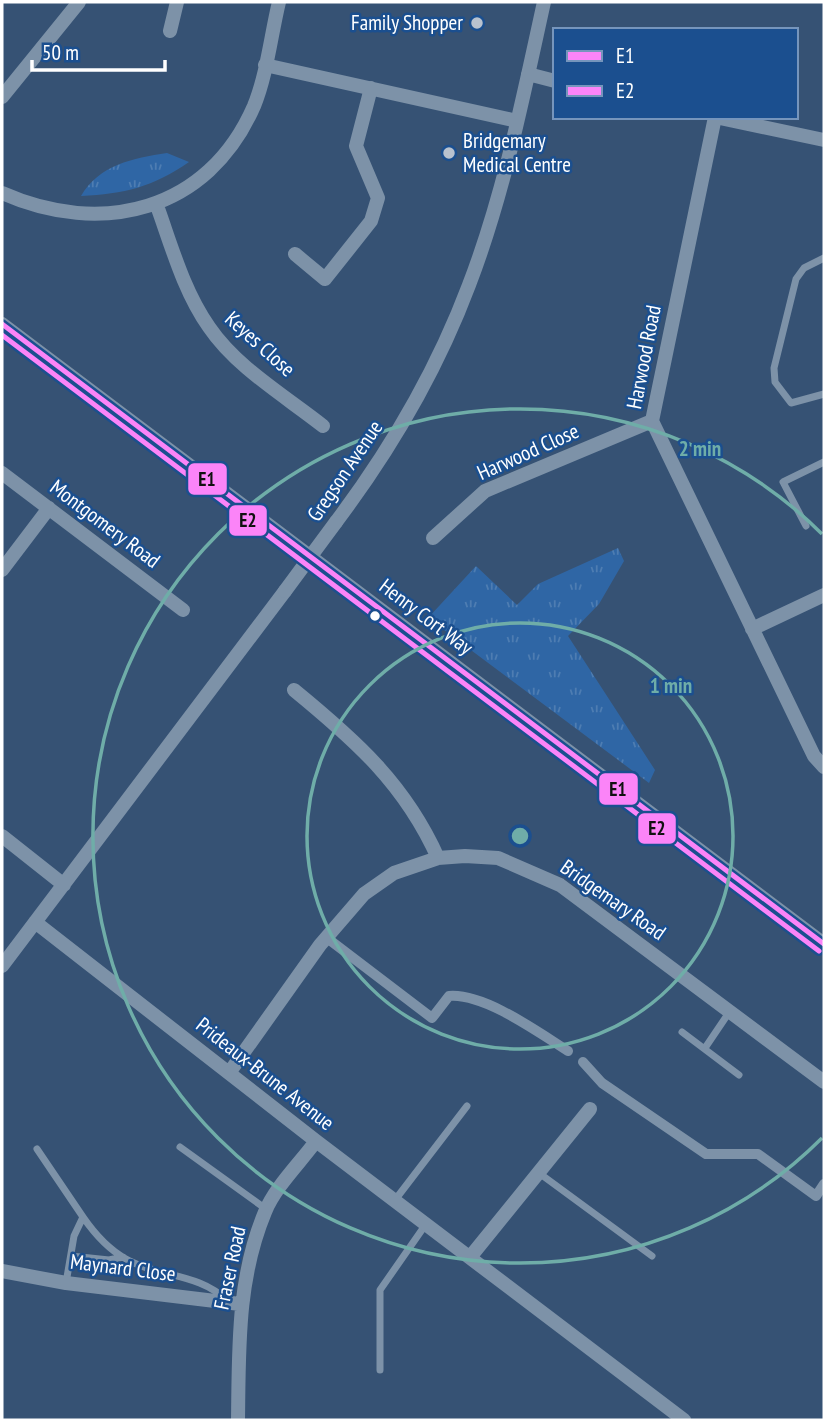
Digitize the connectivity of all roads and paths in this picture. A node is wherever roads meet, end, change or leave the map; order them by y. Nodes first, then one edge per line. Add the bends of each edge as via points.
1 (79, 2) edge
2 (177, 2) edge
3 (279, 2) edge
4 (544, 2) edge
5 (170, 31) dead end
6 (265, 65) junction
7 (528, 74) junction
8 (553, 80) edge
9 (371, 88) junction
10 (2, 97) edge
11 (715, 119) edge
12 (724, 119) edge
13 (517, 121) junction
14 (824, 140) edge
15 (2, 193) edge
16 (156, 202) junction
17 (295, 254) dead end
18 (824, 258) edge
19 (2, 324) edge
20 (824, 394) edge
21 (652, 421) junction
22 (323, 426) dead end
23 (824, 462) edge
24 (2, 472) edge
25 (49, 508) junction
26 (806, 526) dead end
27 (433, 538) dead end
28 (2, 570) edge
29 (824, 595) edge
30 (183, 610) dead end
31 (752, 629) junction
32 (293, 690) dead end
33 (824, 768) edge
34 (2, 836) edge
35 (438, 858) junction
36 (64, 885) junction
37 (35, 922) junction
38 (327, 938) junction
39 (824, 944) edge
40 (2, 966) edge
41 (730, 1011) junction
42 (682, 1032) dead end
43 (705, 1048) junction
44 (568, 1051) dead end
45 (583, 1062) dead end
46 (229, 1073) junction
47 (738, 1075) dead end
48 (824, 1082) edge
49 (467, 1106) dead end
50 (590, 1109) dead end
51 (316, 1141) junction
52 (180, 1147) dead end
53 (37, 1149) dead end
54 (538, 1173) junction
55 (824, 1184) edge
56 (395, 1199) junction
57 (266, 1209) junction
58 (83, 1217) junction
59 (427, 1223) junction
60 (72, 1256) junction
61 (471, 1256) junction
62 (652, 1256) dead end
63 (123, 1257) junction
64 (2, 1271) edge
65 (66, 1283) junction
66 (234, 1303) junction
67 (380, 1370) dead end
68 (238, 1420) edge
69 (684, 1420) edge

1 - 10 street
2 - 5 street
3 - 6 street
4 - 7 street, Gregson Avenue
6 - 9 street
6 - 16 street via 254,104 225,154 206,173
7 - 8 street
7 - 13 street, Gregson Avenue
9 - 13 street
9 - 17 street via 356,146 378,198 371,222 325,279
11 - 21 street, Harwood Road
12 - 14 street
13 - 36 street, Gregson Avenue, bridge via 487,233 446,340 402,425 336,522
15 - 16 street via 73,215 130,212
16 - 22 street, Keyes Close via 189,291 210,329 233,354
18 - 20 lane via 804,268 796,279 775,382 791,403
19 - 39 street, Henry Cort Way
21 - 27 street, Harwood Close via 485,491
21 - 31 street, Harwood Road
23 - 26 lane via 783,482
24 - 25 street, Montgomery Road
25 - 28 street
25 - 30 street, Montgomery Road
29 - 31 street
31 - 33 street, Harwood Road
32 - 35 street via 350,736 401,791
34 - 36 street
35 - 38 street, Bridgemary Road via 394,873 374,887
35 - 41 street, Bridgemary Road via 498,858 560,885
36 - 37 street, Gregson Avenue
37 - 40 street, Gregson Avenue
37 - 46 street, Prideaux-Brune Avenue
38 - 44 street via 432,1018 449,996 464,995 528,1025
38 - 46 street, Bridgemary Road
41 - 43 lane
41 - 48 street, Bridgemary Road
42 - 43 lane
43 - 47 lane
45 - 55 street via 602,1083 706,1154 758,1154 816,1196
46 - 51 street, Prideaux-Brune Avenue
49 - 56 lane
50 - 54 street
51 - 56 street, Prideaux-Brune Avenue
51 - 57 street, Fraser Road
52 - 57 lane
53 - 58 lane
54 - 61 street
54 - 62 lane
56 - 59 street, Prideaux-Brune Avenue
57 - 66 street, Fraser Road
58 - 60 lane via 76,1228
58 - 63 lane via 97,1236
59 - 61 street, Prideaux-Brune Avenue
59 - 67 lane via 380,1290
60 - 63 lane
60 - 65 lane
61 - 69 street, Prideaux-Brune Avenue
63 - 66 lane via 209,1286
64 - 65 street, Maynard Close
65 - 66 street, Maynard Close
66 - 68 street, Fraser Road

